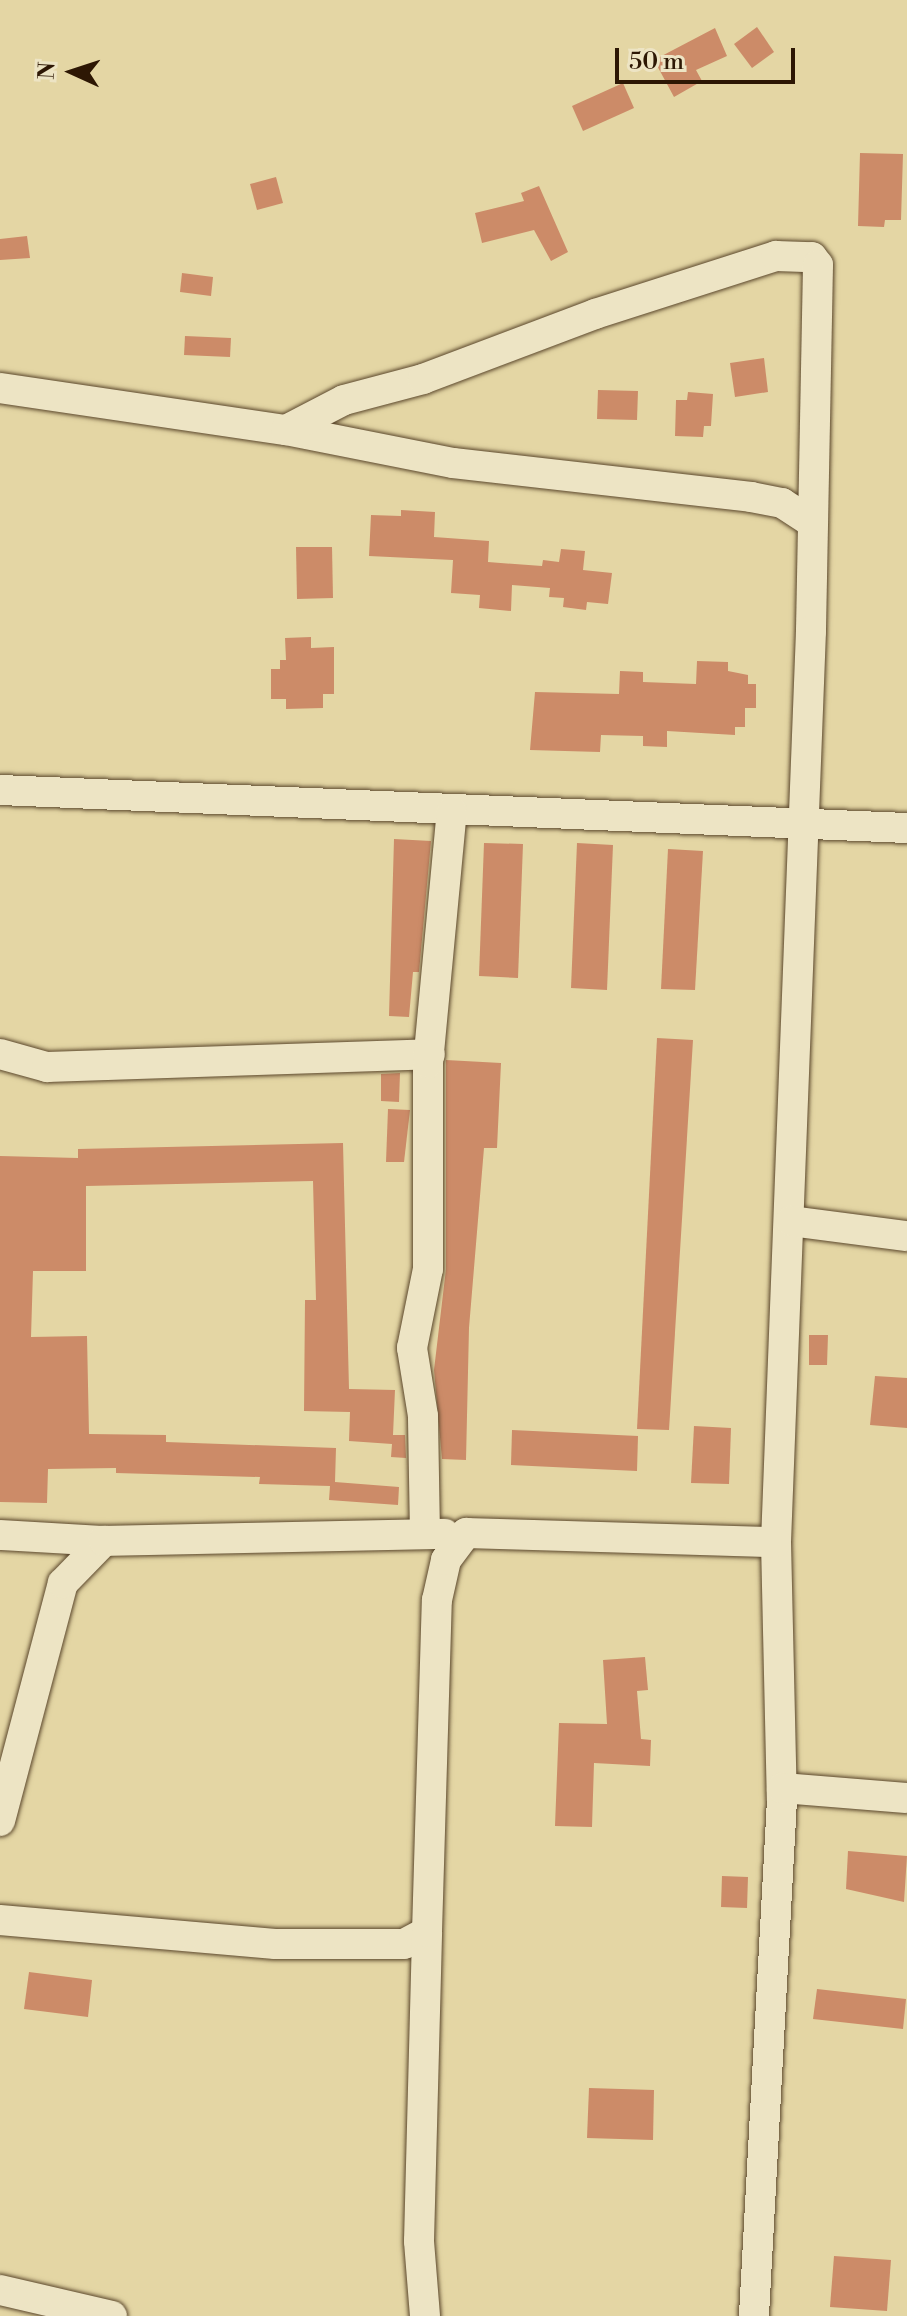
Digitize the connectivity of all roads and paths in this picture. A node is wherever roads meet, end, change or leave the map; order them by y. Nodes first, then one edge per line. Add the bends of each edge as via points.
1 (0, 388) edge
2 (286, 430) junction
3 (813, 523) junction
4 (0, 790) edge
5 (452, 811) junction
6 (801, 824) junction
7 (907, 828) edge
8 (0, 1054) edge
9 (430, 1054) junction
10 (791, 1221) junction
11 (907, 1236) edge
12 (466, 1533) junction
13 (425, 1534) junction
14 (0, 1535) edge
15 (104, 1541) junction
16 (776, 1542) junction
17 (782, 1788) junction
18 (907, 1798) edge
19 (0, 1821) edge
20 (0, 1920) edge
21 (415, 1938) junction
22 (0, 2290) edge
23 (112, 2316) edge
24 (425, 2316) edge
25 (754, 2316) edge

1 - 2 street
2 - 3 street via 514,472 751,497 782,503
2 - 3 street via 344,400 423,379 595,314 795,253 812,257 818,265
3 - 6 street
4 - 5 street
5 - 6 street
5 - 9 street
6 - 7 street
6 - 10 street
8 - 9 street via 47,1067
9 - 13 street via 428,1269 412,1348 423,1416
10 - 11 street
10 - 16 street
12 - 13 street
12 - 16 street
12 - 21 street via 446,1560 437,1600
13 - 15 street
14 - 15 street
15 - 19 street via 63,1583
16 - 17 street
17 - 18 street
17 - 25 street
20 - 21 street via 275,1944
21 - 24 street via 426,1965 419,2241
22 - 23 street

